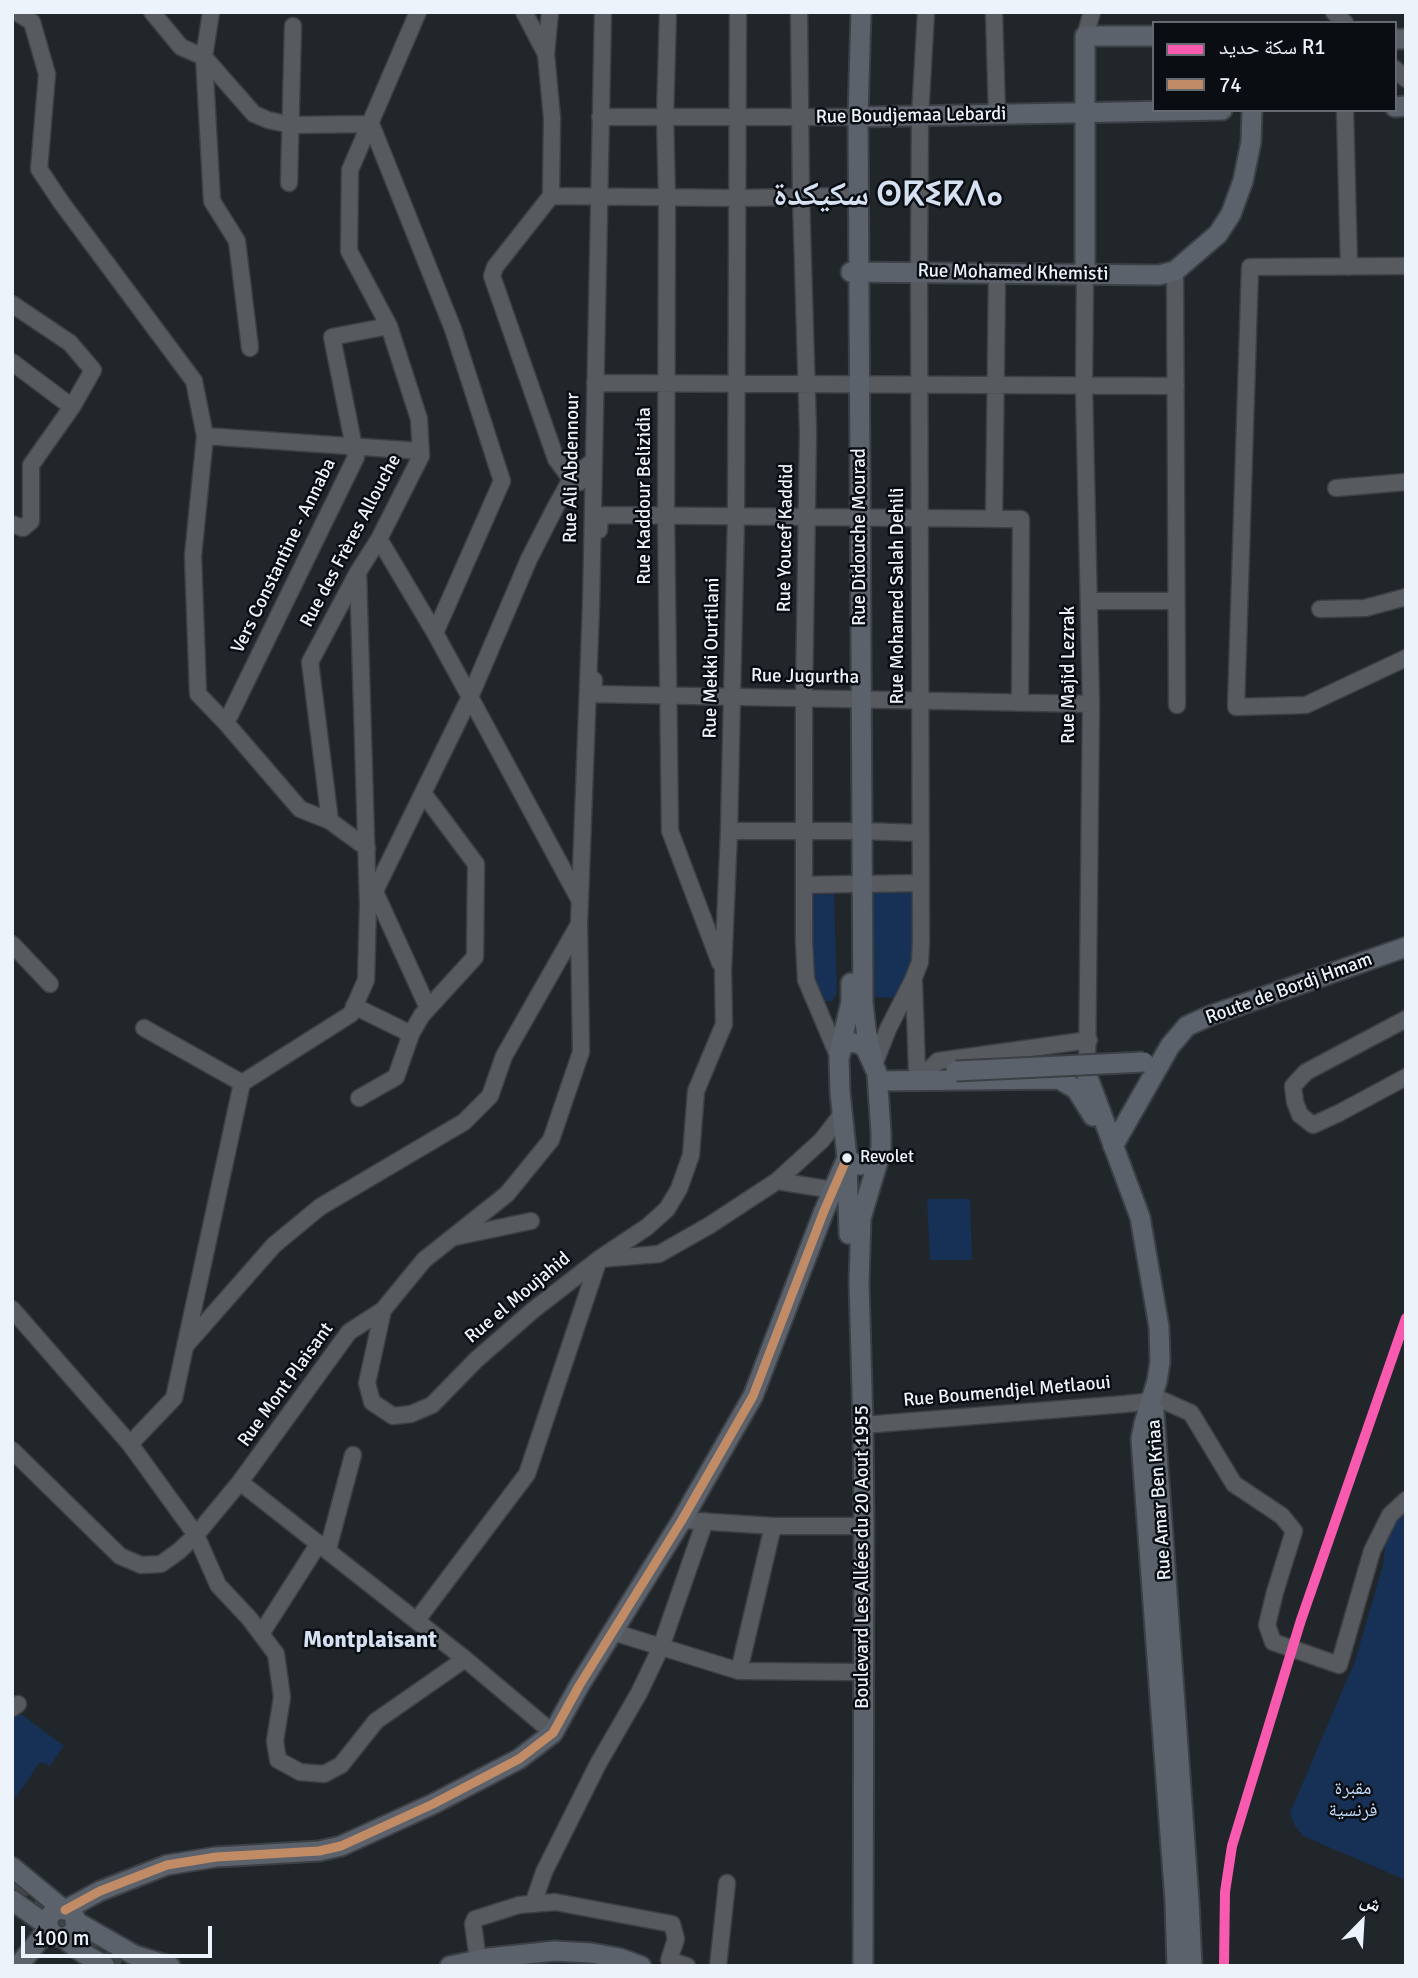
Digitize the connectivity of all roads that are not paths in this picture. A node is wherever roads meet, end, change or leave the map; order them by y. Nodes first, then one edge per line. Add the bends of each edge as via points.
1 (16, 12) edge
2 (152, 12) edge
3 (211, 12) edge
4 (418, 12) edge
5 (524, 12) edge
6 (550, 12) edge
7 (603, 12) edge
8 (668, 12) edge
9 (738, 12) edge
10 (799, 12) edge
11 (853, 12) edge
12 (861, 12) edge
13 (926, 12) edge
14 (994, 12) edge
15 (1084, 12) edge
16 (1092, 12) edge
17 (293, 26) dead end
18 (1086, 36) junction
19 (1152, 36) edge
20 (546, 54) junction
21 (204, 57) junction
22 (1152, 112) edge
23 (1252, 112) edge
24 (1345, 112) edge
25 (1086, 113) junction
26 (997, 115) junction
27 (665, 116) junction
28 (738, 116) junction
29 (920, 116) junction
30 (600, 117) junction
31 (800, 117) junction
32 (855, 117) junction
33 (371, 124) junction
34 (290, 125) junction
35 (289, 183) dead end
36 (551, 196) junction
37 (599, 196) junction
38 (851, 196) junction
39 (801, 197) junction
40 (667, 198) junction
41 (738, 198) junction
42 (1406, 266) edge
43 (1349, 267) junction
44 (1175, 271) junction
45 (855, 272) junction
46 (919, 272) junction
47 (997, 273) junction
48 (1085, 275) junction
49 (12, 304) edge
50 (389, 326) junction
51 (250, 348) dead end
52 (12, 362) edge
53 (595, 383) junction
54 (666, 383) junction
55 (737, 384) junction
56 (807, 384) junction
57 (855, 384) junction
58 (918, 385) junction
59 (996, 386) junction
60 (1175, 386) junction
61 (1084, 387) junction
62 (72, 407) junction
63 (205, 436) junction
64 (355, 447) junction
65 (420, 451) junction
66 (593, 461) junction
67 (571, 479) junction
68 (1406, 482) edge
69 (593, 486) junction
70 (1336, 488) dead end
71 (666, 515) junction
72 (736, 516) junction
73 (807, 516) junction
74 (856, 516) junction
75 (918, 517) junction
76 (994, 519) junction
77 (12, 524) edge
78 (379, 539) junction
79 (358, 572) junction
80 (1406, 597) edge
81 (1090, 601) junction
82 (1176, 601) junction
83 (1321, 609) dead end
84 (591, 614) junction
85 (436, 633) junction
86 (1406, 658) edge
87 (668, 696) junction
88 (470, 697) junction
89 (733, 697) junction
90 (804, 698) junction
91 (856, 699) junction
92 (919, 701) junction
93 (1020, 703) junction
94 (1091, 704) junction
95 (1177, 705) dead end
96 (226, 723) junction
97 (423, 793) junction
98 (330, 821) junction
99 (729, 831) junction
100 (804, 831) junction
101 (857, 831) junction
102 (920, 833) junction
103 (366, 848) junction
104 (920, 883) junction
105 (857, 884) junction
106 (804, 885) junction
107 (371, 898) junction
108 (580, 901) junction
109 (579, 924) junction
110 (12, 944) edge
111 (1406, 947) edge
112 (723, 971) junction
113 (914, 980) junction
114 (50, 984) dead end
115 (354, 1006) junction
116 (428, 1009) junction
117 (1406, 1019) edge
118 (144, 1028) dead end
119 (411, 1034) junction
120 (1089, 1040) junction
121 (1170, 1046) junction
122 (839, 1056) junction
123 (924, 1064) junction
124 (875, 1070) junction
125 (1087, 1075) joint
126 (1406, 1077) edge
127 (242, 1083) junction
128 (359, 1098) dead end
129 (842, 1114) junction
130 (1113, 1146) junction
131 (848, 1158) junction
132 (876, 1158) junction
133 (777, 1181) junction
134 (836, 1190) junction
135 (531, 1221) dead end
136 (449, 1239) junction
137 (599, 1259) junction
138 (12, 1309) edge
139 (383, 1310) junction
140 (185, 1346) junction
141 (1153, 1396) junction
142 (1125, 1404) junction
143 (1144, 1423) junction
144 (863, 1425) junction
145 (130, 1444) junction
146 (12, 1450) edge
147 (353, 1455) dead end
148 (240, 1482) junction
149 (1406, 1500) edge
150 (682, 1520) junction
151 (705, 1521) junction
152 (773, 1526) junction
153 (853, 1526) junction
154 (196, 1535) junction
155 (323, 1546) junction
156 (417, 1620) junction
157 (613, 1632) junction
158 (261, 1634) junction
159 (662, 1647) junction
160 (465, 1659) junction
161 (739, 1671) junction
162 (853, 1672) junction
163 (553, 1733) junction
164 (12, 1867) edge
165 (727, 1883) dead end
166 (12, 1900) edge
167 (533, 1904) junction
168 (69, 1915) junction
169 (54, 1932) junction
170 (478, 1960) junction
171 (18, 1966) edge
172 (105, 1966) edge
173 (170, 1966) edge
174 (450, 1966) edge
175 (641, 1966) edge
176 (687, 1966) edge
177 (718, 1966) edge
178 (852, 1966) edge
179 (863, 1966) edge
180 (1177, 1966) edge
181 (1192, 1966) edge

1 - 63 street via 32,22 47,74 39,169 194,381
2 - 21 street via 181,47
3 - 21 street
4 - 33 street, Rue des Frères Allouche
5 - 20 street
6 - 20 street
7 - 30 street, Rue Ali Abdennour
8 - 27 street, Rue Kaddour Belizidia
9 - 28 street, Rue Mekki Ourtilani
10 - 31 street, Rue Youcef Kaddid
11 - 32 main road, Rue Didouche Mourad
12 - 32 main road, Rue Didouche Mourad
13 - 29 street, Rue Mohamed Salah Dehili
14 - 26 street
15 - 18 street
16 - 18 street
17 - 34 street
18 - 19 main road
18 - 25 main road
20 - 36 street via 552,118
21 - 34 street via 254,114
21 - 51 street via 212,201 237,241
22 - 25 main road, Rue Boudjemaa Lebardi
23 - 44 main road via 1249,155 1231,214 1218,234
24 - 43 street
25 - 26 main road, Rue Boudjemaa Lebardi
25 - 48 main road
26 - 29 main road, Rue Boudjemaa Lebardi
27 - 28 street, Rue Boudjemaa Lebardi
27 - 30 street, Rue Boudjemaa Lebardi
27 - 40 street, Rue Kaddour Belizidia
28 - 31 street, Rue Boudjemaa Lebardi
28 - 41 street, Rue Mekki Ourtilani
29 - 32 main road, Rue Boudjemaa Lebardi
29 - 46 street, Rue Mohamed Salah Dehili
30 - 37 street, Rue Ali Abdennour
31 - 32 street, Rue Boudjemaa Lebardi
31 - 39 street, Rue Youcef Kaddid
32 - 38 main road, Rue Didouche Mourad
32 - 45 main road, Rue Didouche Mourad
33 - 34 street
33 - 50 street, Rue des Frères Allouche via 350,170 349,251
33 - 85 street via 453,329 502,481
34 - 35 street
36 - 37 street
36 - 67 street via 492,276 556,459
37 - 40 street
37 - 53 street, Rue Ali Abdennour
38 - 39 street
38 - 45 main road, Rue Didouche Mourad
39 - 41 street
39 - 56 street, Rue Youcef Kaddid
40 - 41 street
40 - 54 street, Rue Kaddour Belizidia
41 - 55 street, Rue Mekki Ourtilani
42 - 43 street
43 - 86 street via 1250,267 1236,707 1306,705
44 - 48 main road, Rue Mohamed Khemisti
44 - 60 street
45 - 46 main road, Rue Mohamed Khemisti
45 - 57 main road, Rue Didouche Mourad
46 - 47 main road, Rue Mohamed Khemisti
46 - 58 street, Rue Mohamed Salah Dehili
47 - 48 main road, Rue Mohamed Khemisti
47 - 59 street
48 - 61 street, Rue Majid Lezrak
49 - 62 street via 70,343 93,369
50 - 64 street, Vers Constantine - Annaba via 332,337
50 - 65 street, Rue des Frères Allouche via 419,419
52 - 62 street
53 - 54 street
53 - 66 street, Rue Ali Abdennour
54 - 55 street
54 - 71 street, Rue Kaddour Belizidia
55 - 56 street
55 - 72 street, Rue Mekki Ourtilani
56 - 57 street
56 - 73 street, Rue Youcef Kaddid
57 - 58 street
57 - 74 main road, Rue Didouche Mourad
58 - 59 street
58 - 75 street, Rue Mohamed Salah Dehili
59 - 61 street
59 - 76 street
60 - 61 street
60 - 82 street
61 - 81 street, Rue Majid Lezrak
62 - 77 street via 31,466 31,521 23,528
63 - 64 street
63 - 96 street via 193,556 198,694
64 - 65 street
64 - 96 street, Vers Constantine - Annaba via 356,457
65 - 78 street, Rue des Frères Allouche
66 - 67 street
66 - 69 street, Rue Ali Abdennour
67 - 69 street
67 - 88 street via 529,559
68 - 70 street
69 - 84 street, Rue Ali Abdennour
71 - 72 street
71 - 84 street via 600,515 598,598
71 - 87 street, Rue Kaddour Belizidia
72 - 73 street
72 - 89 street, Rue Mekki Ourtilani
73 - 74 street
73 - 90 street, Rue Youcef Kaddid
74 - 75 street
74 - 91 main road, Rue Didouche Mourad
75 - 76 street
75 - 92 street, Rue Mohamed Salah Dehili
76 - 93 street via 1021,519
78 - 79 street, Rue des Frères Allouche
78 - 85 street
79 - 98 street, Rue des Frères Allouche via 310,662
79 - 103 street
80 - 83 street via 1365,608
81 - 82 street
81 - 94 street, Rue Majid Lezrak
82 - 95 street
84 - 87 street, Rue Jugurtha via 597,628 593,694
84 - 108 street, Rue Ali Abdennour
85 - 88 street
87 - 89 street, Rue Jugurtha
87 - 112 street, Rue Kaddour Belizidia via 670,831
88 - 97 street
88 - 108 street
89 - 90 street, Rue Jugurtha
89 - 99 street, Rue Mekki Ourtilani
90 - 91 street, Rue Jugurtha
90 - 100 street, Rue Youcef Kaddid
91 - 92 street, Rue Jugurtha
91 - 101 main road, Rue Didouche Mourad
92 - 93 street, Rue Jugurtha
92 - 102 street, Rue Mohamed Salah Dehili
93 - 94 street, Rue Jugurtha
94 - 120 street, Rue Majid Lezrak
96 - 98 street via 300,809
97 - 107 street
97 - 116 street via 476,864 475,957
98 - 103 street
99 - 100 street
99 - 112 street, Rue Mekki Ourtilani
100 - 101 street
100 - 106 street, Rue Youcef Kaddid
101 - 102 street
101 - 105 main road, Rue Didouche Mourad
102 - 104 street, Rue Mohamed Salah Dehili
103 - 107 street
104 - 105 street
104 - 113 street, Rue Mohamed Salah Dehili via 920,962
105 - 106 street
105 - 122 main road, Rue Didouche Mourad via 851,1002
105 - 124 main road, Rue Didouche Mourad via 863,1003
106 - 122 street, Rue Youcef Kaddid via 806,980
107 - 115 street via 366,980
107 - 116 street
108 - 109 street, Rue Ali Abdennour
109 - 136 street, Rue Mont Plaisant via 581,1052 551,1140 507,1194
109 - 140 street via 505,1056 490,1096 464,1122 320,1207 274,1245
110 - 114 street
111 - 121 main road, Route de Bordj Hmam via 1209,1016 1187,1026
112 - 137 street, Rue Mekki Ourtilani via 724,1024 696,1091 687,1172 667,1209
113 - 123 street
113 - 124 street, Rue Mohamed Salah Dehili via 888,1029
115 - 119 street
115 - 127 street via 351,1014
116 - 119 street
117 - 126 street via 1306,1072 1293,1086 1300,1115 1313,1125
118 - 127 street
119 - 128 street via 396,1077
120 - 123 street
120 - 125 street, Rue Majid Lezrak
121 - 123 main road, bridge via 1144,1062 956,1071
121 - 130 main road, Route de Bordj Hmam
122 - 124 main road via 843,1045 860,1044
122 - 129 main road, Rue Didouche Mourad
123 - 124 main road
124 - 130 main road via 1059,1079 1076,1089
124 - 132 main road, Boulevard Les Allées du 20 Aout 1955
125 - 130 main road
127 - 140 street
129 - 131 main road, Rue Didouche Mourad
129 - 133 street, Rue el Moujahid via 822,1140
130 - 141 main road via 1140,1217 1159,1327 1160,1362
131 - 132 main road via 857,1165
131 - 134 main road
132 - 134 main road
132 - 144 main road, Boulevard Les Allées du 20 Aout 1955 via 861,1218
133 - 134 street
133 - 137 street, Rue el Moujahid via 659,1254
134 - 150 main road via 753,1396
134 - 153 main road, Boulevard Les Allées du 20 Aout 1955 via 849,1204
135 - 136 street
136 - 139 street, Rue Mont Plaisant via 424,1260
137 - 139 street, Rue el Moujahid via 532,1311 432,1405 411,1414 393,1416 372,1402 367,1383
137 - 156 street via 527,1474
138 - 145 street
139 - 148 street, Rue Mont Plaisant via 349,1332
140 - 145 street via 174,1398
141 - 142 street, Rue Boumendjel Metlaoui
141 - 143 main road, Rue Amar Ben Kriaa
141 - 149 street via 1191,1413 1234,1484 1282,1516 1294,1531 1266,1625 1273,1642 1339,1665 1372,1551 1390,1515
141 - 181 main road, Rue Amar Ben Kriaa
142 - 143 street
142 - 144 street, Rue Boumendjel Metlaoui
143 - 180 main road, Rue Amar Ben Kriaa via 1141,1439
144 - 179 main road, Boulevard Les Allées du 20 Aout 1955
145 - 154 street
146 - 154 street, Rue Mont Plaisant via 120,1556 141,1565 161,1564
147 - 155 street
148 - 154 street, Rue Mont Plaisant
148 - 155 street
150 - 151 street
150 - 157 main road
151 - 152 street
151 - 159 street
152 - 153 street
152 - 161 street
153 - 162 main road, Boulevard Les Allées du 20 Aout 1955
154 - 158 street via 218,1585
155 - 156 street
155 - 158 street
156 - 160 street
157 - 159 street
157 - 163 main road
158 - 160 street via 276,1654 282,1697 275,1741 278,1760 300,1772 324,1774 341,1765 376,1721
159 - 161 street
159 - 167 street via 598,1764
160 - 163 street
161 - 162 street
162 - 178 main road, Boulevard Les Allées du 20 Aout 1955
163 - 168 main road via 519,1759 341,1846 160,1867 100,1891
164 - 168 main road
165 - 177 street
166 - 169 main road
167 - 170 street via 475,1919
167 - 176 street via 555,1902 672,1924 676,1939 669,1960
168 - 169 main road via 59,1910 51,1914
168 - 173 main road via 134,1955
169 - 171 main road
169 - 172 main road
170 - 174 main road
170 - 175 main road via 555,1951 610,1957

